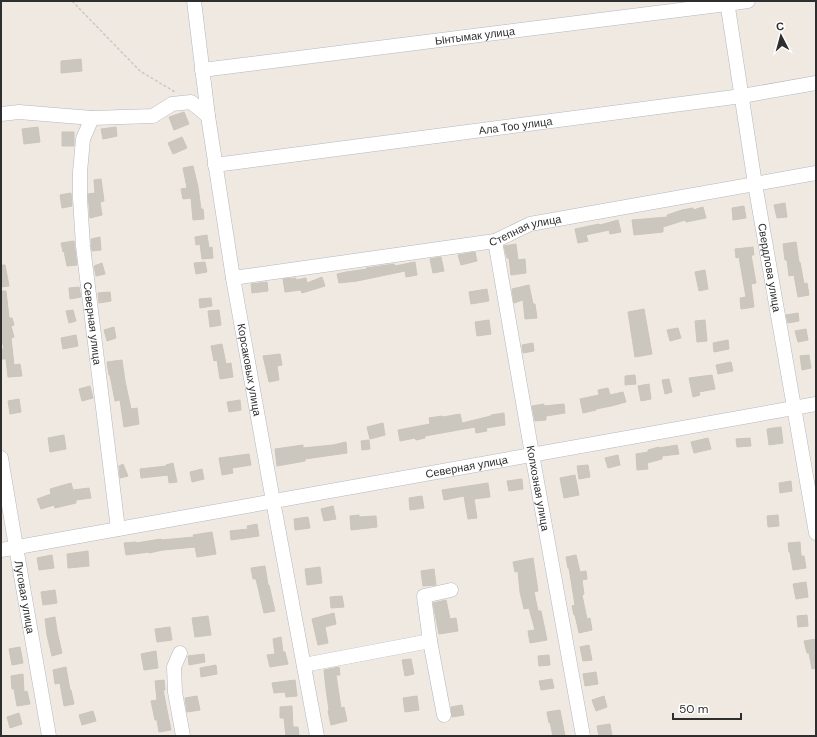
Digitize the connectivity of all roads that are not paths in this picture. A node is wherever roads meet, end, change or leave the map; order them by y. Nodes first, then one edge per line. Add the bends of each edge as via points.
1 (194, 1) edge
2 (748, 1) edge
3 (727, 3) edge
4 (202, 70) junction
5 (816, 83) edge
6 (742, 96) junction
7 (1, 114) edge
8 (208, 116) junction
9 (92, 118) junction
10 (215, 165) junction
11 (816, 173) edge
12 (755, 184) junction
13 (495, 241) junction
14 (233, 278) junction
15 (816, 404) edge
16 (794, 408) junction
17 (532, 454) junction
18 (1, 458) edge
19 (273, 501) junction
20 (118, 529) junction
21 (816, 533) edge
22 (16, 547) junction
23 (1, 550) edge
24 (451, 590) dead end
25 (430, 641) junction
26 (180, 653) dead end
27 (304, 665) junction
28 (444, 715) dead end
29 (50, 736) edge
30 (183, 736) edge
31 (318, 736) edge
32 (583, 736) edge

1 - 4 street, Корсаковых улица
2 - 3 street, Ынтымак улица
3 - 4 street, Ынтымак улица
3 - 6 street, Свердлова улица
4 - 8 street, Корсаковых улица
5 - 6 street, Ала Тоо улица
6 - 10 street, Ала Тоо улица
6 - 12 street, Свердлова улица
7 - 9 street via 19,112
8 - 9 street via 191,102 172,104 153,116
8 - 10 street, Корсаковых улица
9 - 20 street, Северная улица via 83,139 80,206
10 - 14 street, Корсаковых улица
11 - 12 street, Степная улица
12 - 13 street, Степная улица via 530,224
12 - 16 street, Свердлова улица
13 - 14 street, Степная улица
13 - 17 street, Колхозная улица
14 - 19 street, Корсаковых улица
15 - 16 street, Северная улица
16 - 17 street, Северная улица
16 - 21 street, Свердлова улица
17 - 19 street, Северная улица
17 - 32 street, Колхозная улица
18 - 22 street, Луговая улица
19 - 20 street, Северная улица
19 - 27 street, Корсаковых улица
20 - 22 street, Северная улица
22 - 23 street, Северная улица
22 - 29 street, Луговая улица
24 - 25 street via 424,596
25 - 27 street
25 - 28 street
26 - 30 street via 174,667 175,692
27 - 31 street, Корсаковых улица

